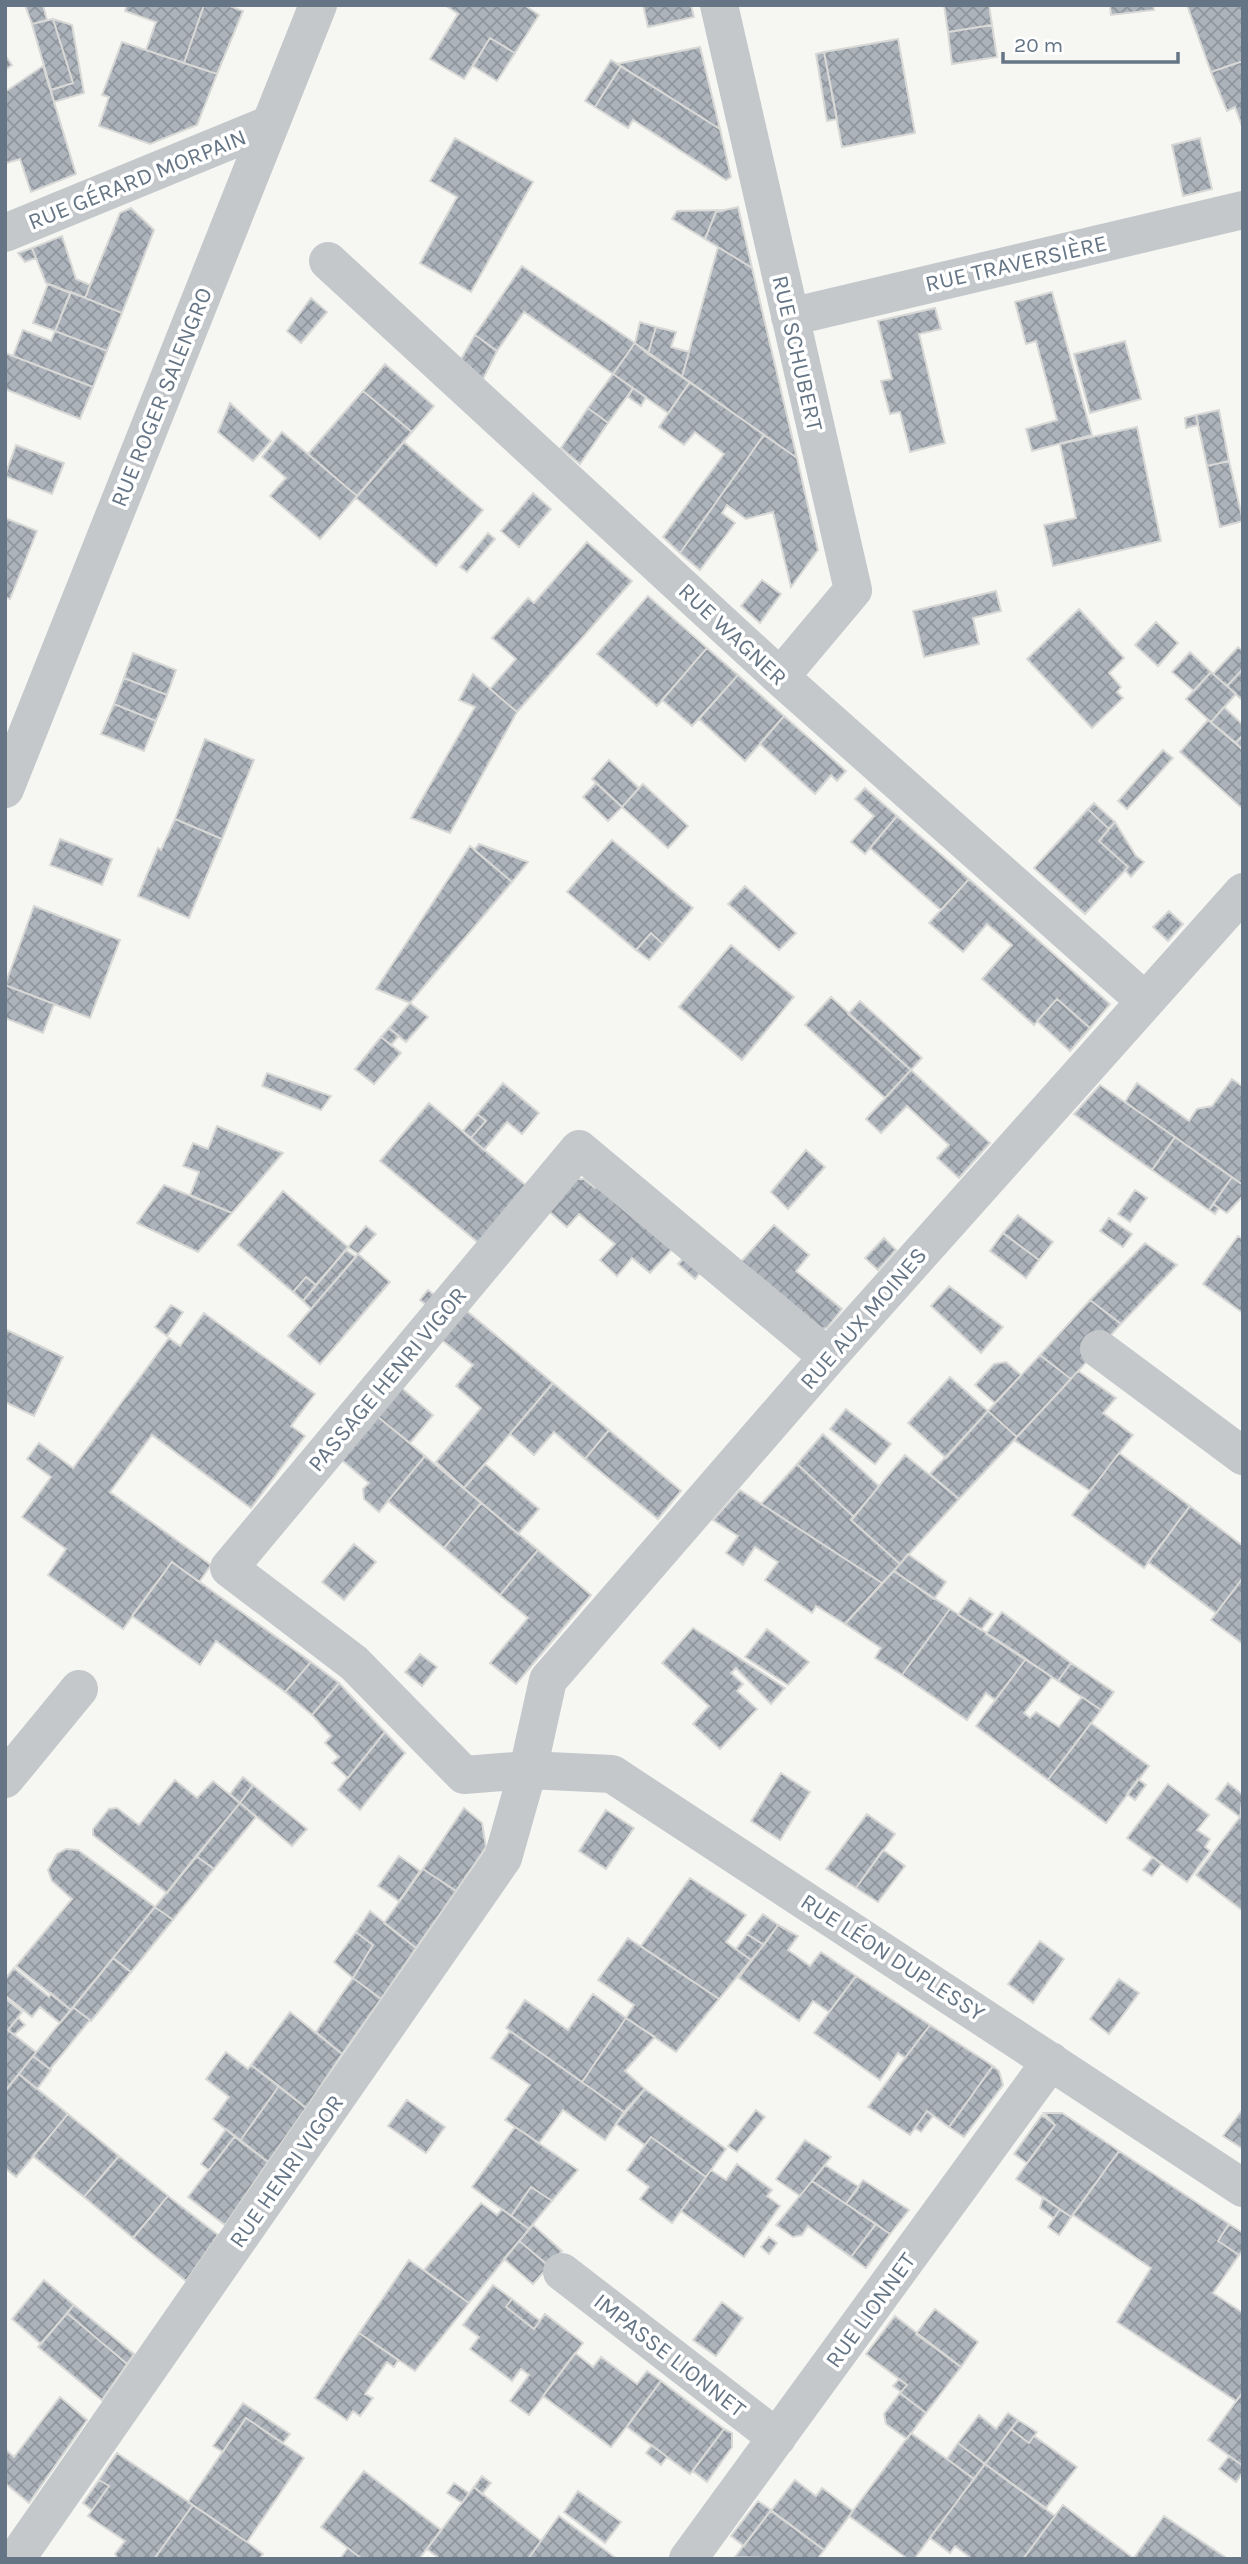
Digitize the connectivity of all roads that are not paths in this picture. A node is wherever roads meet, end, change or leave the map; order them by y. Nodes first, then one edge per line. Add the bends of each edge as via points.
1 (318, 5) edge
2 (719, 5) edge
3 (268, 125) junction
4 (1243, 210) edge
5 (5, 233) edge
6 (328, 261) dead end
7 (790, 317) junction
8 (780, 677) junction
9 (5, 789) edge
10 (1243, 892) edge
11 (1144, 1000) junction
12 (1099, 1349) dead end
13 (828, 1357) junction
14 (1243, 1456) edge
15 (79, 1689) dead end
16 (13, 1754) edge
17 (528, 1770) junction
18 (1051, 2061) junction
19 (1243, 2188) edge
20 (562, 2272) dead end
21 (777, 2438) junction
22 (16, 2559) edge
23 (688, 2559) edge

1 - 3 street, RUE ROGER SALENGRO
2 - 7 street, RUE SCHUBERT
3 - 5 street, RUE GÉRARD MORPAIN
3 - 9 street, RUE ROGER SALENGRO
4 - 7 street, RUE TRAVERSIÈRE
6 - 8 street, RUE WAGNER
7 - 8 street, RUE SCHUBERT via 853,590
8 - 11 street, RUE WAGNER
10 - 11 street, RUE AUX MOINES
11 - 13 street, RUE AUX MOINES
12 - 14 street
13 - 17 street, RUE AUX MOINES via 548,1680
13 - 17 street, PASSAGE HENRI VIGOR via 579,1149 229,1567 354,1663 464,1775
15 - 16 street
17 - 18 street, RUE LÉON DUPLESSY via 612,1774
17 - 22 street, RUE HENRI VIGOR via 503,1858
18 - 19 street, RUE LÉON DUPLESSY
18 - 21 street, RUE LIONNET
20 - 21 street, IMPASSE LIONNET
21 - 23 street, RUE LIONNET

